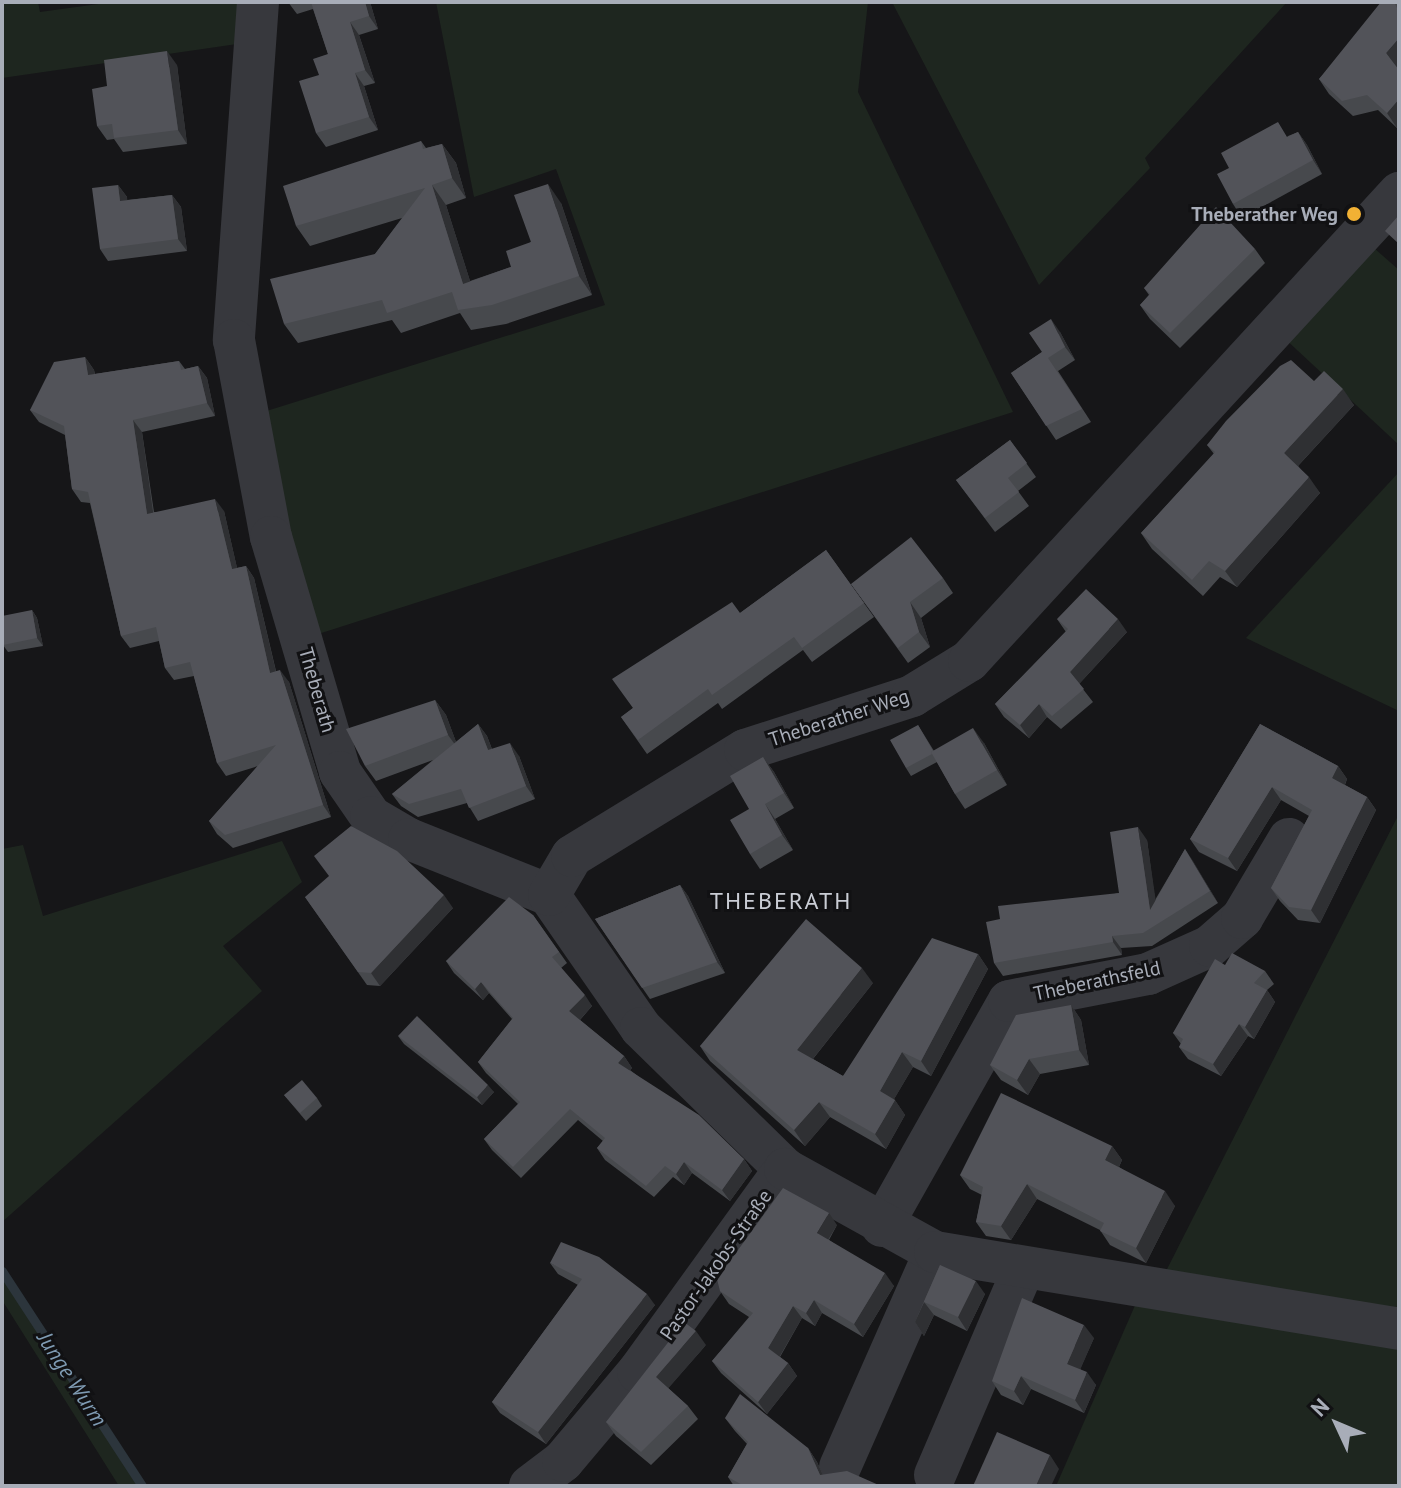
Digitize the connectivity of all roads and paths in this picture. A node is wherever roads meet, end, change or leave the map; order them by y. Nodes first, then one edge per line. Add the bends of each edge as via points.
1 (258, 2) edge
2 (1399, 193) edge
3 (1289, 839) dead end
4 (549, 895) junction
5 (785, 1169) junction
6 (882, 1226) junction
7 (935, 1252) junction
8 (1023, 1270) junction
9 (1399, 1329) edge
10 (840, 1467) dead end
11 (935, 1475) dead end
12 (530, 1486) edge

1 - 4 street, Theberath via 234,340 271,537 340,772 371,817 396,832
2 - 4 street, Theberather Weg via 969,661 912,696 745,750 572,856
3 - 6 street, Theberathsfeld via 1242,918 1210,946 1148,974 1009,1001
4 - 5 street via 641,1028
5 - 6 street, Pastor-Jakobs-Straße
5 - 12 street, Pastor-Jakobs-Straße via 638,1372 563,1461
6 - 7 street, Pastor-Jakobs-Straße
7 - 8 street, Pastor-Jakobs-Straße
7 - 10 street
8 - 9 street, Pastor-Jakobs-Straße
8 - 11 street

